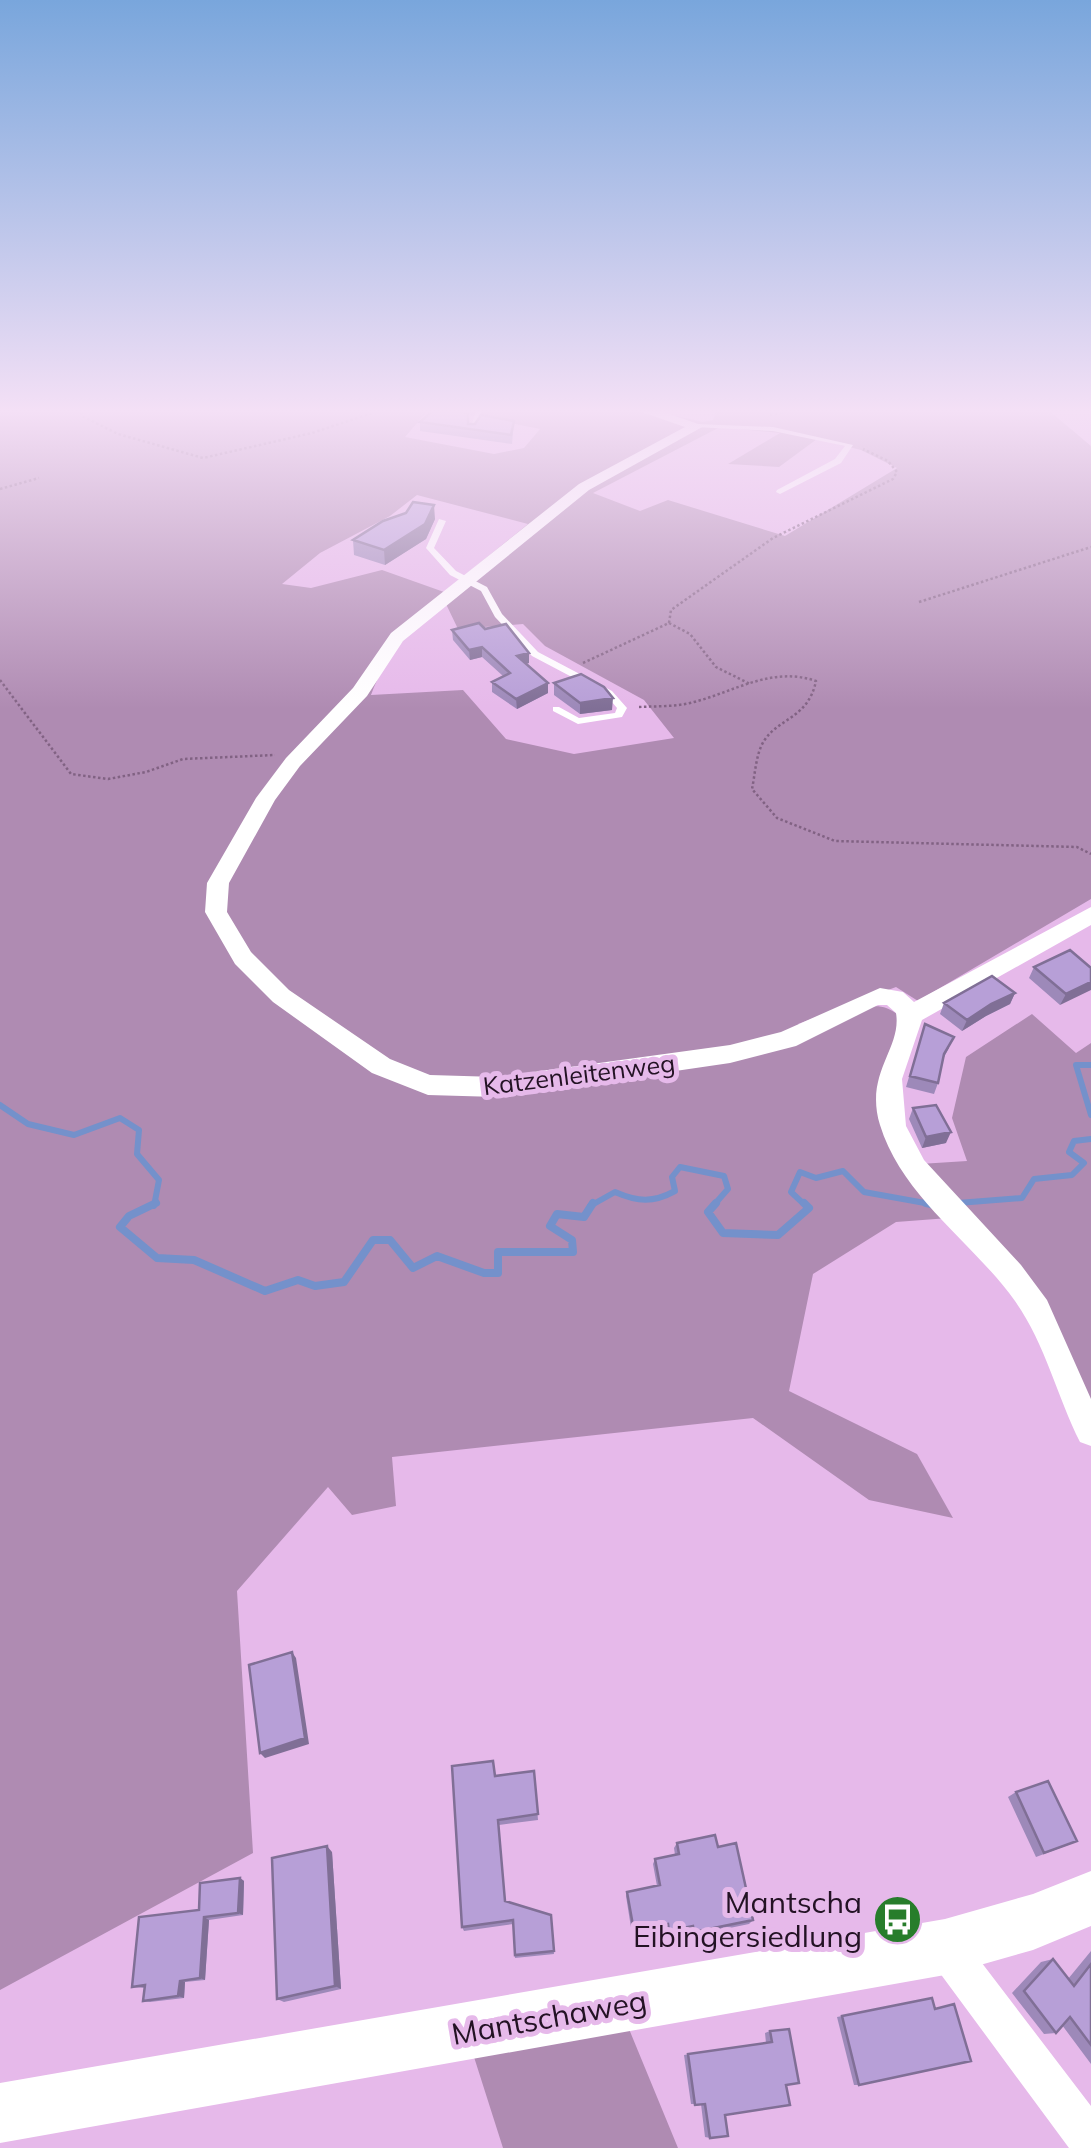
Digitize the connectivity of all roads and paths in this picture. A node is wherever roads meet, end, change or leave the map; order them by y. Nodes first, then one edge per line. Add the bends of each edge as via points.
1 (557, 508) edge
2 (837, 508) edge
3 (442, 521) dead end
4 (1091, 547) edge
5 (465, 580) junction
6 (919, 602) dead end
7 (670, 622) junction
8 (564, 672) junction
9 (0, 680) edge
10 (750, 684) junction
11 (622, 708) junction
12 (556, 710) dead end
13 (300, 756) junction
14 (1091, 854) edge
15 (1091, 915) edge
16 (909, 1016) junction
17 (1091, 1431) edge
18 (1091, 1898) edge
19 (946, 1948) junction
20 (0, 2113) edge
21 (1091, 2142) edge

1 - 5 street, Katzenleitenweg
2 - 7 path via 786,530 671,610
3 - 5 lane via 431,552
4 - 6 path
5 - 8 lane via 484,589 535,654
5 - 13 street, Katzenleitenweg via 397,637 360,692
7 - 8 path
7 - 10 path via 690,634 716,667
8 - 11 lane via 609,692
9 - 13 path via 71,774 108,779 184,758
10 - 11 path via 689,704
10 - 14 path via 784,674 816,681 801,708 764,740 752,789 774,818 802,832 835,841 1077,848
11 - 12 lane via 619,715 578,721
13 - 16 street, Katzenleitenweg via 234,850 218,883 216,912 258,976 398,1076 446,1088 498,1086 730,1054 787,1040 879,996 897,1000
15 - 16 street
16 - 17 street via 891,1070 890,1115 903,1148 1038,1311
18 - 19 street, Mantschaweg
19 - 20 street, Mantschaweg
19 - 21 street

